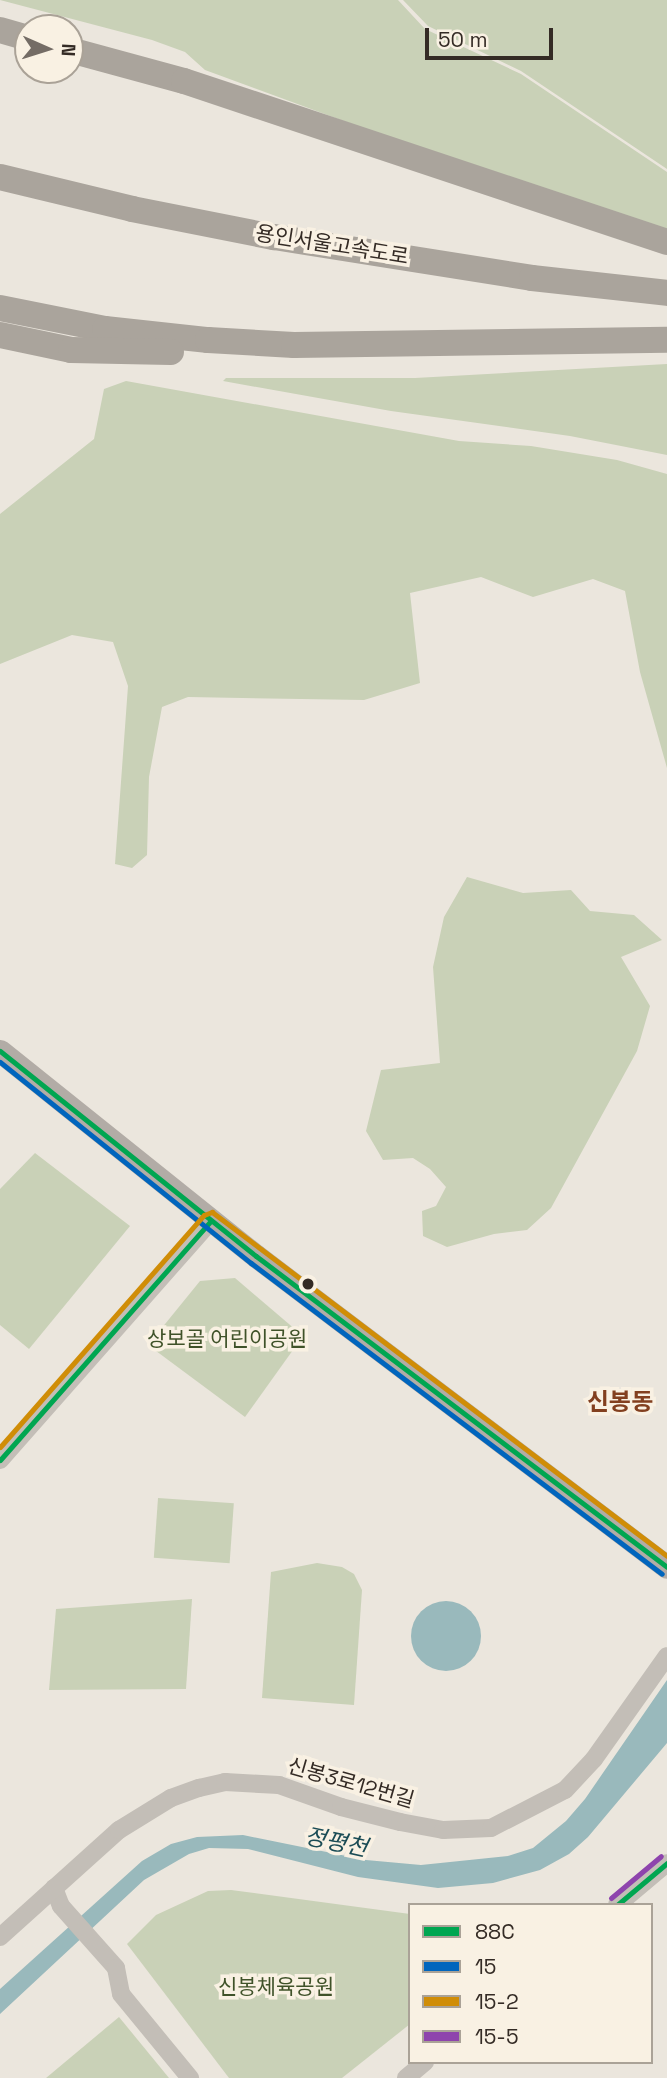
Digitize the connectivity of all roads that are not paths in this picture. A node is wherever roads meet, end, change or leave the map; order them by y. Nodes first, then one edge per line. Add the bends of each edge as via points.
1 (84, 54) edge
2 (0, 177) edge
3 (0, 194) edge
4 (667, 242) edge
5 (667, 293) edge
6 (667, 306) edge
7 (0, 308) edge
8 (0, 335) edge
9 (667, 340) edge
10 (294, 345) junction
11 (0, 1051) edge
12 (211, 1221) junction
13 (0, 1460) edge
14 (667, 1567) edge
15 (667, 1656) edge
16 (667, 1863) edge
17 (54, 1888) junction
18 (619, 1903) edge
19 (0, 1937) edge
20 (423, 2064) edge
21 (190, 2078) edge
22 (406, 2078) edge

1 - 4 highway via 184,81
2 - 5 highway, 용인서울고속도로 via 274,237 532,278
3 - 6 highway, 용인서울고속도로 via 310,259
7 - 10 highway via 105,329
8 - 10 highway via 71,350 192,352
9 - 10 highway
11 - 12 main road
12 - 13 street
12 - 14 main road
15 - 17 street, 신봉3로12번길 via 594,1759 565,1790 491,1828 443,1830 341,1807 279,1785 225,1782 171,1798 146,1812
16 - 18 street
17 - 19 street, 신봉3로12번길
17 - 21 street via 61,1906 116,1968 121,1994
20 - 22 street

